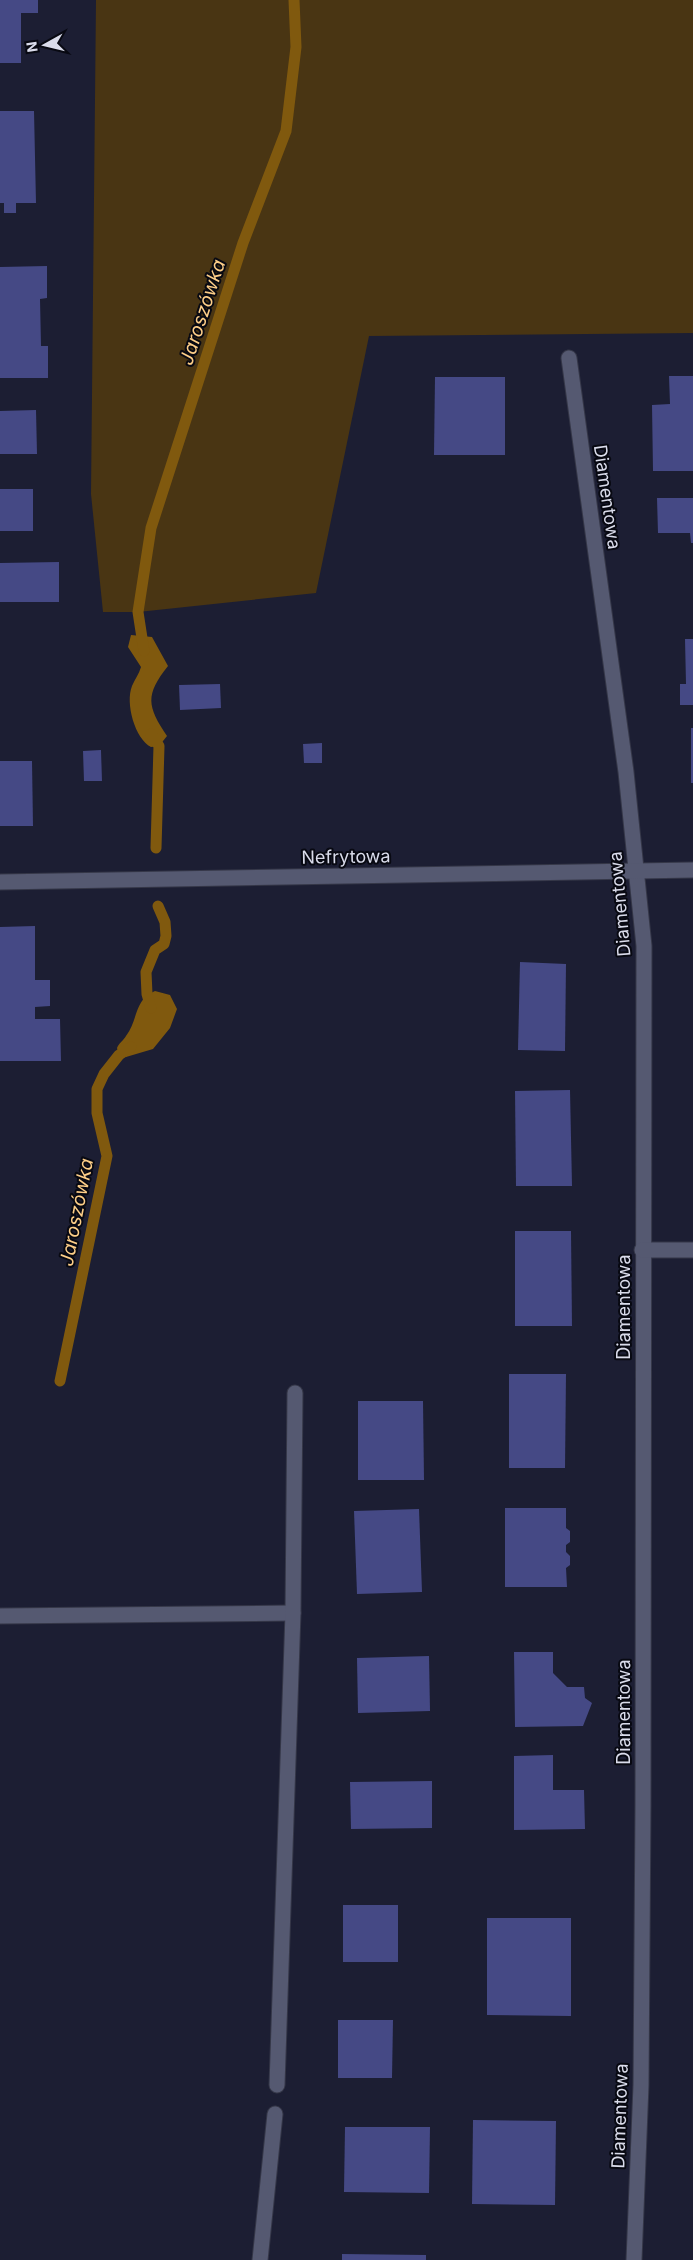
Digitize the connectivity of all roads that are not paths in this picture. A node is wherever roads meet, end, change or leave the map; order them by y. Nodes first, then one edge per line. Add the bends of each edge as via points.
1 (569, 358) dead end
2 (693, 870) edge
3 (636, 871) junction
4 (0, 882) edge
5 (642, 1250) junction
6 (693, 1250) edge
7 (295, 1393) dead end
8 (293, 1613) junction
9 (0, 1616) edge
10 (277, 2085) dead end
11 (275, 2114) dead end
12 (260, 2260) edge
13 (634, 2260) edge

1 - 3 street, Diamentowa via 626,772
2 - 3 street, Nefrytowa
3 - 4 street, Nefrytowa
3 - 5 street, Diamentowa via 644,946
5 - 6 street
5 - 13 street, Diamentowa via 641,2085
7 - 8 street
8 - 9 street
8 - 10 street
11 - 12 street

